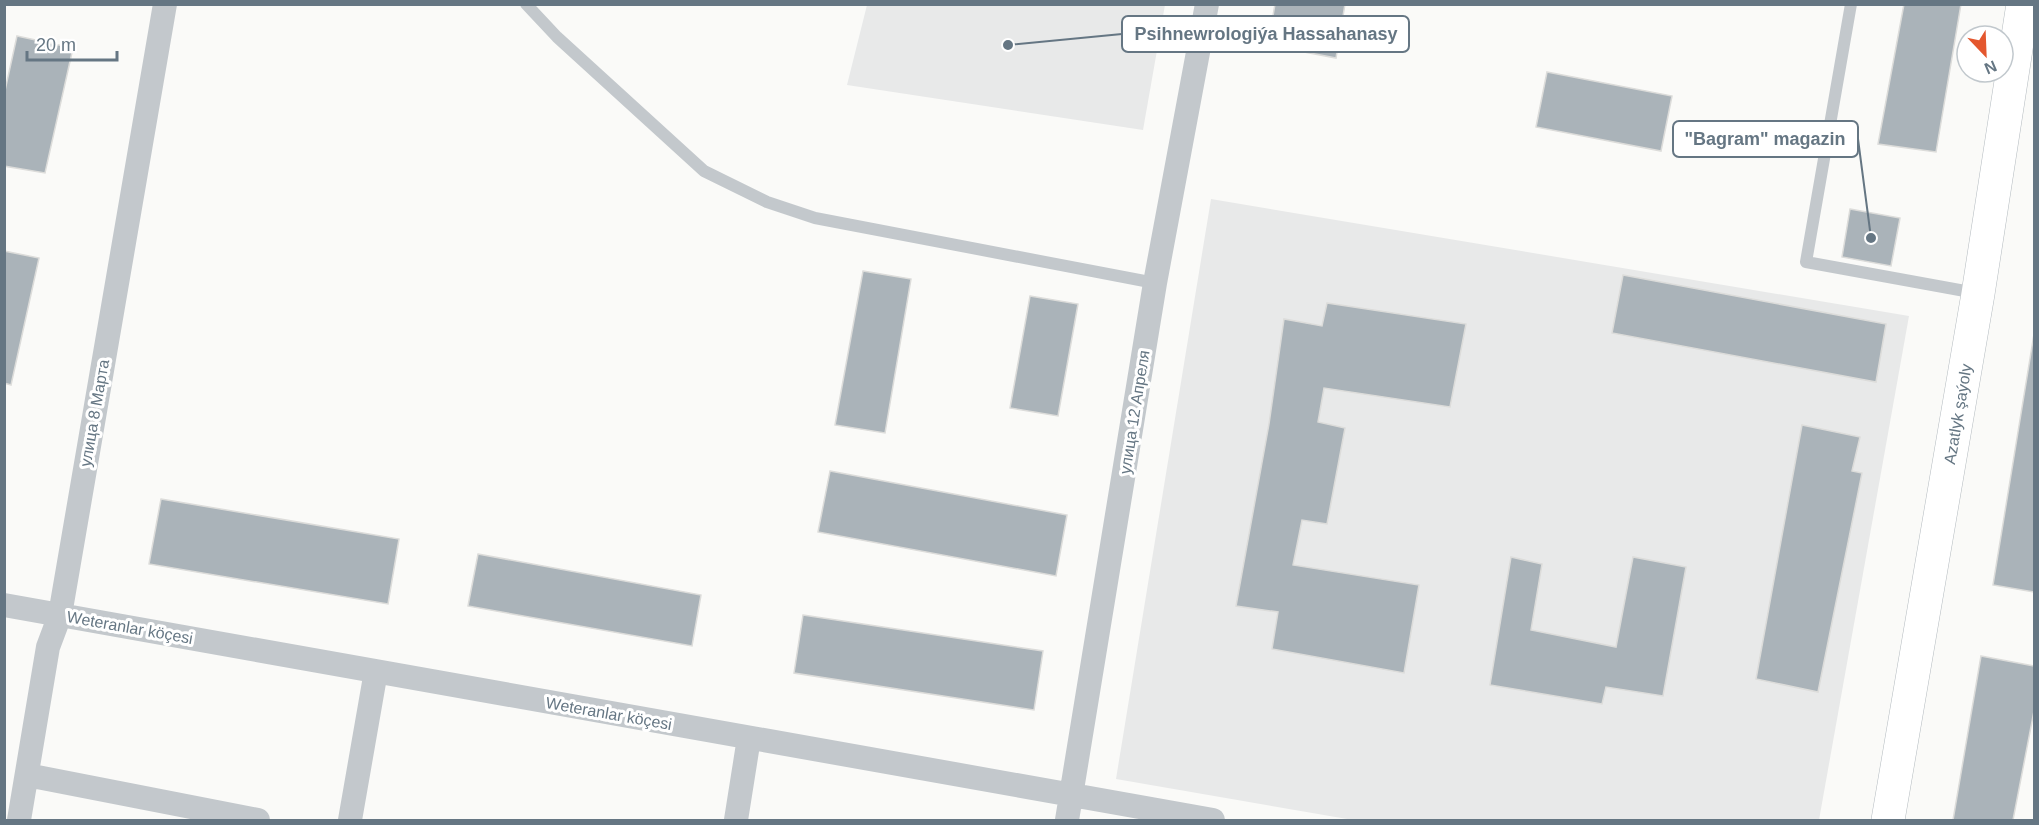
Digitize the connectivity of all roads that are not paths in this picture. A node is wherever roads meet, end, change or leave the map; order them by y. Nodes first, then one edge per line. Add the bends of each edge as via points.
1 (165, 4) edge
2 (526, 4) edge
3 (1207, 4) edge
4 (1851, 4) edge
5 (2023, 4) edge
6 (1155, 283) junction
7 (1977, 294) junction
8 (4, 605) edge
9 (60, 615) junction
10 (376, 671) junction
11 (749, 738) junction
12 (27, 775) junction
13 (1071, 795) junction
14 (19, 820) edge
15 (258, 820) edge
16 (350, 820) edge
17 (736, 820) edge
18 (1067, 820) edge
19 (1213, 820) edge
20 (1888, 820) edge

1 - 9 street, улица 8 Марта
2 - 6 lane via 704,171 767,202 815,218
3 - 6 street, улица 12 Апреля
4 - 7 lane via 1806,262
5 - 7 main road, Azatlyk şaýoly
6 - 13 street, улица 12 Апреля
7 - 20 main road, Azatlyk şaýoly
8 - 9 street, Weteranlar köçesi
9 - 10 street, Weteranlar köçesi
9 - 12 street, улица 8 Марта via 48,647
10 - 11 street, Weteranlar köçesi
10 - 16 street
11 - 13 street, Weteranlar köçesi
11 - 17 street
12 - 14 street, улица 8 Марта
12 - 15 street
13 - 18 street, улица 12 Апреля
13 - 19 street, Weteranlar köçesi

